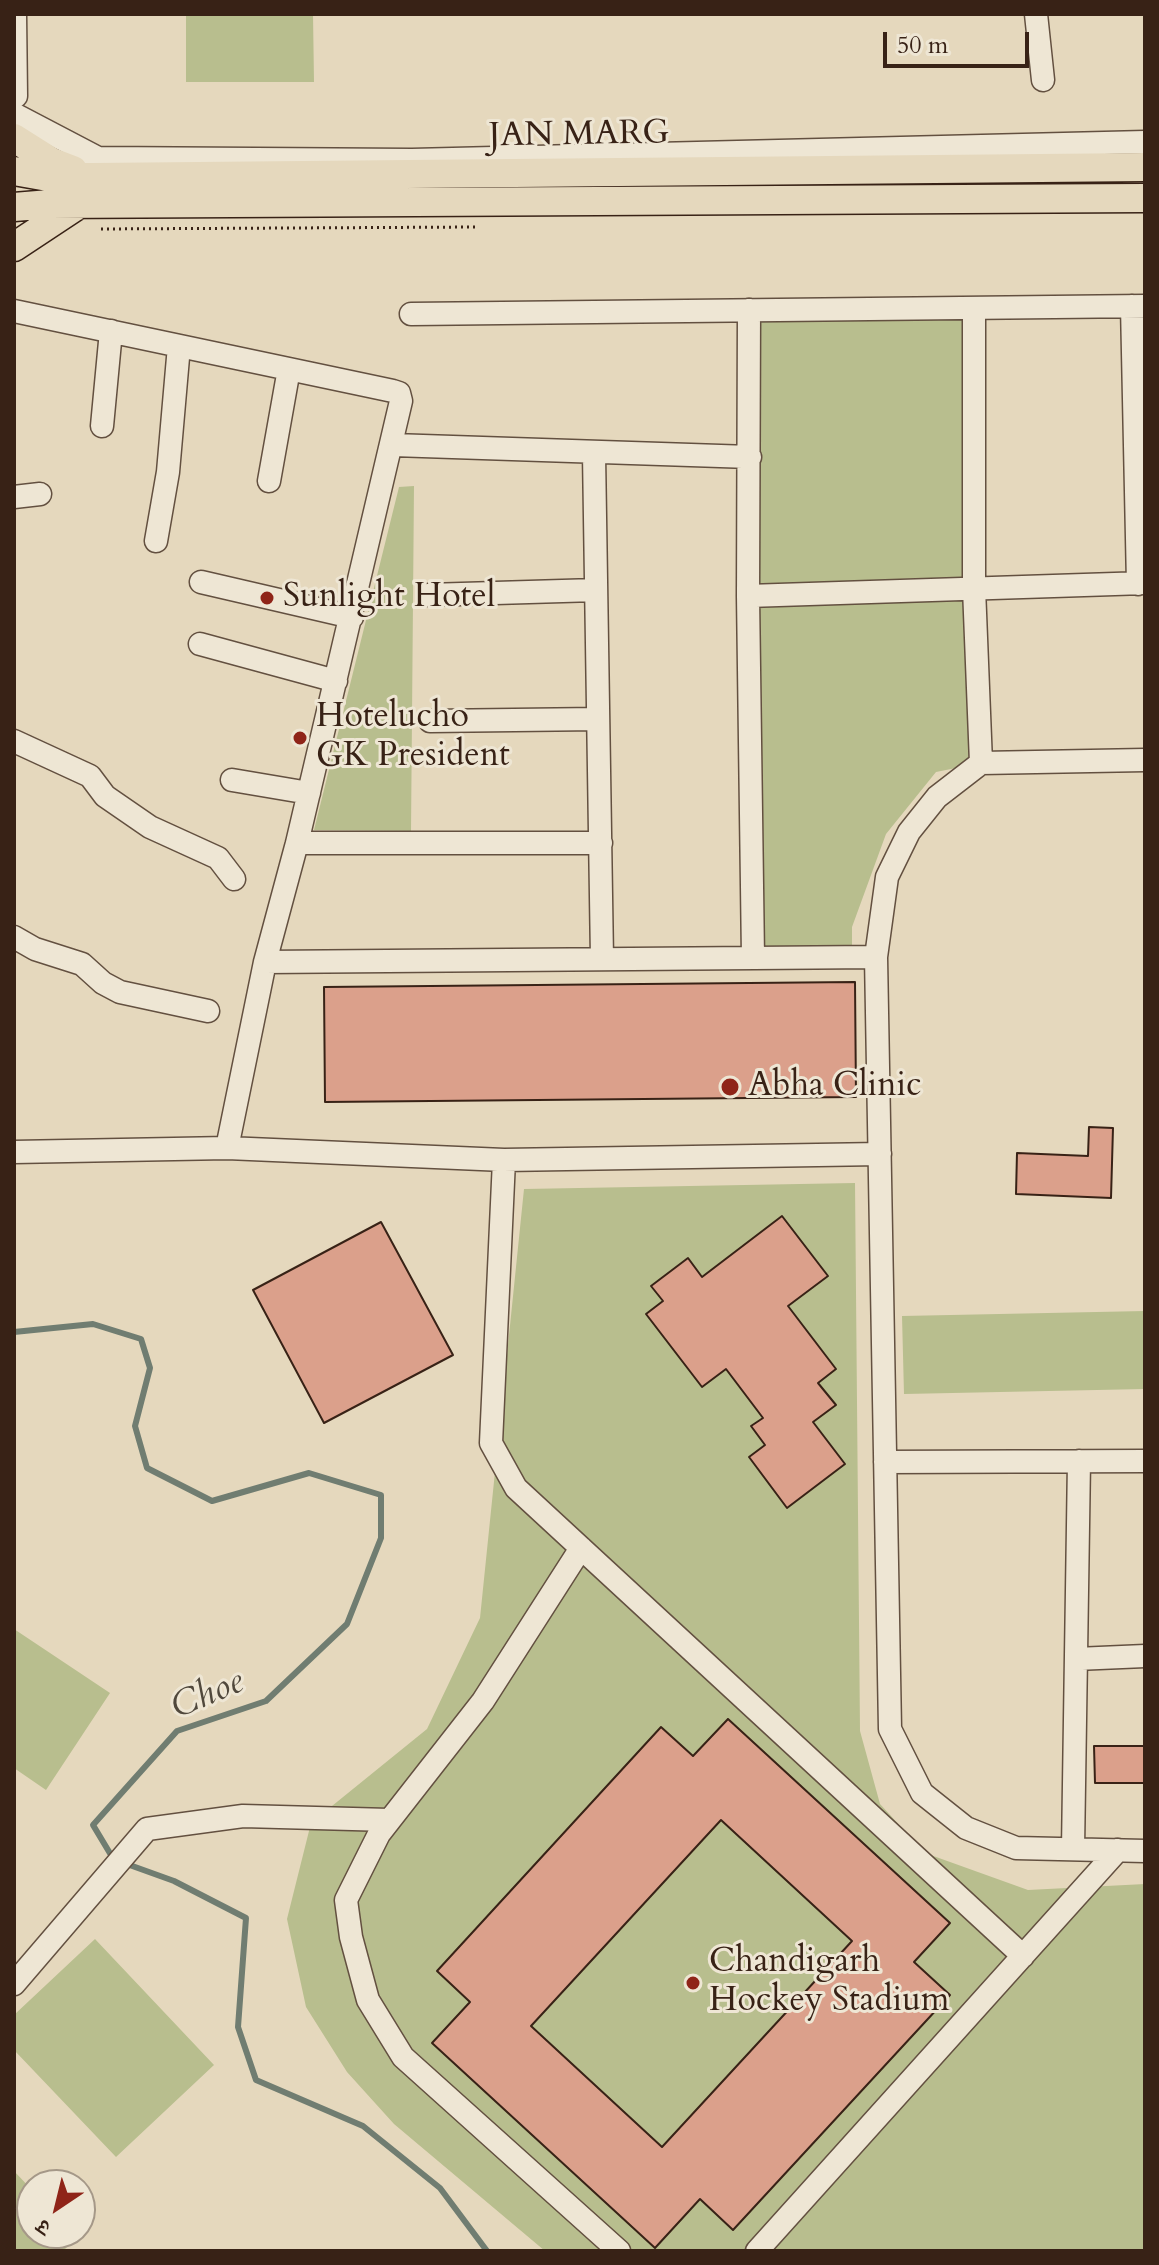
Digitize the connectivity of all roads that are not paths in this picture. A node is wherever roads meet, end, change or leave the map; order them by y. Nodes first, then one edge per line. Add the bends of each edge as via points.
1 (15, 14) edge
2 (1036, 14) edge
3 (1043, 80) dead end
4 (15, 105) edge
5 (14, 138) edge
6 (1145, 142) edge
7 (1145, 167) edge
8 (14, 171) edge
9 (93, 177) junction
10 (1145, 198) edge
11 (79, 204) junction
12 (14, 207) edge
13 (14, 247) edge
14 (1139, 306) edge
15 (974, 308) junction
16 (749, 310) junction
17 (14, 311) edge
18 (411, 314) dead end
19 (111, 331) junction
20 (179, 346) junction
21 (289, 369) junction
22 (102, 426) dead end
23 (393, 445) junction
24 (594, 454) junction
25 (750, 457) junction
26 (269, 481) dead end
27 (40, 494) dead end
28 (14, 497) edge
29 (156, 541) dead end
30 (201, 582) dead end
31 (1141, 584) edge
32 (974, 588) junction
33 (596, 590) junction
34 (428, 595) dead end
35 (748, 596) junction
36 (352, 617) junction
37 (200, 644) dead end
38 (336, 681) junction
39 (598, 719) junction
40 (430, 721) dead end
41 (14, 741) edge
42 (1145, 760) edge
43 (981, 763) junction
44 (232, 780) dead end
45 (309, 793) junction
46 (297, 843) junction
47 (601, 843) junction
48 (234, 879) dead end
49 (14, 937) edge
50 (876, 957) junction
51 (753, 958) junction
52 (602, 959) junction
53 (265, 962) junction
54 (208, 1011) dead end
55 (227, 1148) junction
56 (14, 1152) edge
57 (880, 1154) junction
58 (504, 1160) junction
59 (1079, 1461) junction
60 (1145, 1461) edge
61 (885, 1462) junction
62 (581, 1548) junction
63 (1145, 1656) edge
64 (1076, 1659) junction
65 (389, 1820) junction
66 (1073, 1849) junction
67 (1118, 1850) junction
68 (1145, 1851) edge
69 (1023, 1956) junction
70 (14, 1984) edge
71 (619, 2251) edge
72 (757, 2251) edge

1 - 4 street
2 - 3 street
4 - 6 street via 98,158 412,160
5 - 9 main road via 52,162
7 - 9 main road, JAN MARG
8 - 9 main road, JAN MARG
10 - 11 main road, JAN MARG
11 - 12 main road, JAN MARG
11 - 13 main road
14 - 15 street
14 - 31 street
15 - 16 street
15 - 32 street
16 - 18 street
16 - 25 street
17 - 19 street
19 - 20 street
19 - 22 street
20 - 21 street
20 - 29 street
21 - 23 street via 399,393
21 - 26 street
23 - 24 street
23 - 36 street
24 - 25 street
24 - 33 street
25 - 35 street
27 - 28 street
30 - 36 street
31 - 32 street
32 - 35 street
32 - 43 street
33 - 34 street
33 - 39 street
35 - 51 street
36 - 38 street
37 - 38 street
38 - 45 street
39 - 40 street
39 - 47 street
41 - 48 street via 90,776 105,796 150,827 218,858
42 - 43 street
43 - 50 street via 937,797 909,832 887,877
44 - 45 street
45 - 46 street
46 - 47 street
46 - 53 street
47 - 52 street
49 - 54 street via 82,964 120,992
50 - 51 street
50 - 57 street
51 - 52 street
52 - 53 street
53 - 55 street
55 - 56 street
55 - 58 street
57 - 58 street
57 - 61 street
58 - 62 street via 491,1443 516,1488
59 - 60 street
59 - 61 street
59 - 64 street
61 - 66 street via 890,1729 922,1793 966,1828 1016,1848
62 - 65 street via 483,1701
62 - 69 street
63 - 64 street
64 - 66 street
65 - 70 street via 243,1816 147,1829
65 - 71 street via 346,1900 368,2000 403,2057
66 - 67 street
67 - 68 street
67 - 69 street
69 - 72 street

